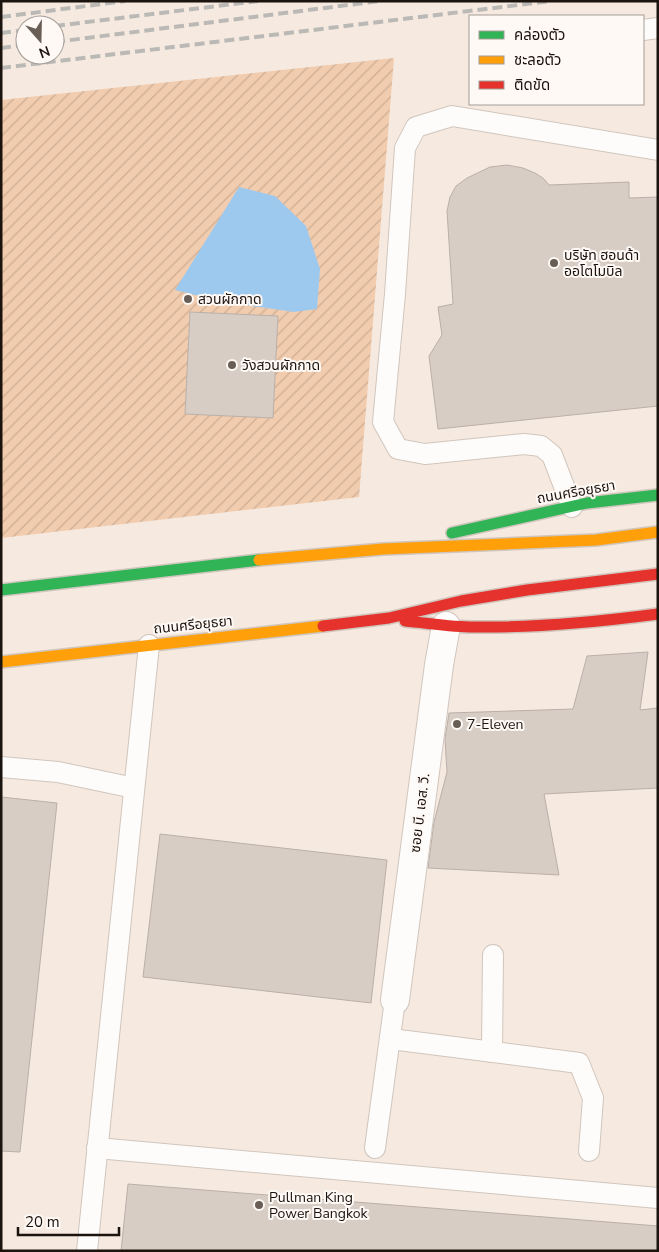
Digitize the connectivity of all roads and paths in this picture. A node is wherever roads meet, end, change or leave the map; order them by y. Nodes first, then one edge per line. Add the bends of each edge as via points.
1 (658, 28) edge
2 (644, 30) edge
3 (658, 150) edge
4 (658, 495) edge
5 (572, 507) junction
6 (658, 532) edge
7 (382, 549) junction
8 (658, 574) edge
9 (1, 590) edge
10 (658, 614) edge
11 (389, 618) junction
12 (446, 626) junction
13 (149, 645) junction
14 (1, 662) edge
15 (1, 767) edge
16 (134, 788) junction
17 (493, 955) dead end
18 (396, 1000) joint
19 (391, 1038) junction
20 (492, 1052) junction
21 (97, 1148) junction
22 (375, 1148) dead end
23 (589, 1151) dead end
24 (658, 1198) edge
25 (87, 1251) edge

1 - 2 lane
3 - 5 lane via 452,116 416,127 405,148 383,422 398,449 425,454 524,444 541,446 552,455
4 - 5 main road, ถนนศรีอยุธยา
5 - 7 main road, ถนนศรีอยุธยา
6 - 7 main road, ถนนศรีอยุธยา via 596,540
7 - 9 main road, ถนนศรีอยุธยา via 251,560
8 - 11 main road, ถนนศรีอยุธยา via 527,590
10 - 12 main road, ถนนศรีอยุธยา via 584,623
11 - 12 main road, ถนนศรีอยุธยา
11 - 13 main road, ถนนศรีอยุธยา
12 - 18 street, ซอย บี. เอส. วี.
13 - 14 main road, ถนนศรีอยุธยา
13 - 16 lane
15 - 16 lane via 58,772
16 - 21 lane
17 - 20 lane
18 - 19 lane
19 - 20 lane
19 - 22 lane
20 - 23 lane via 579,1063 594,1098
21 - 24 lane
21 - 25 lane

